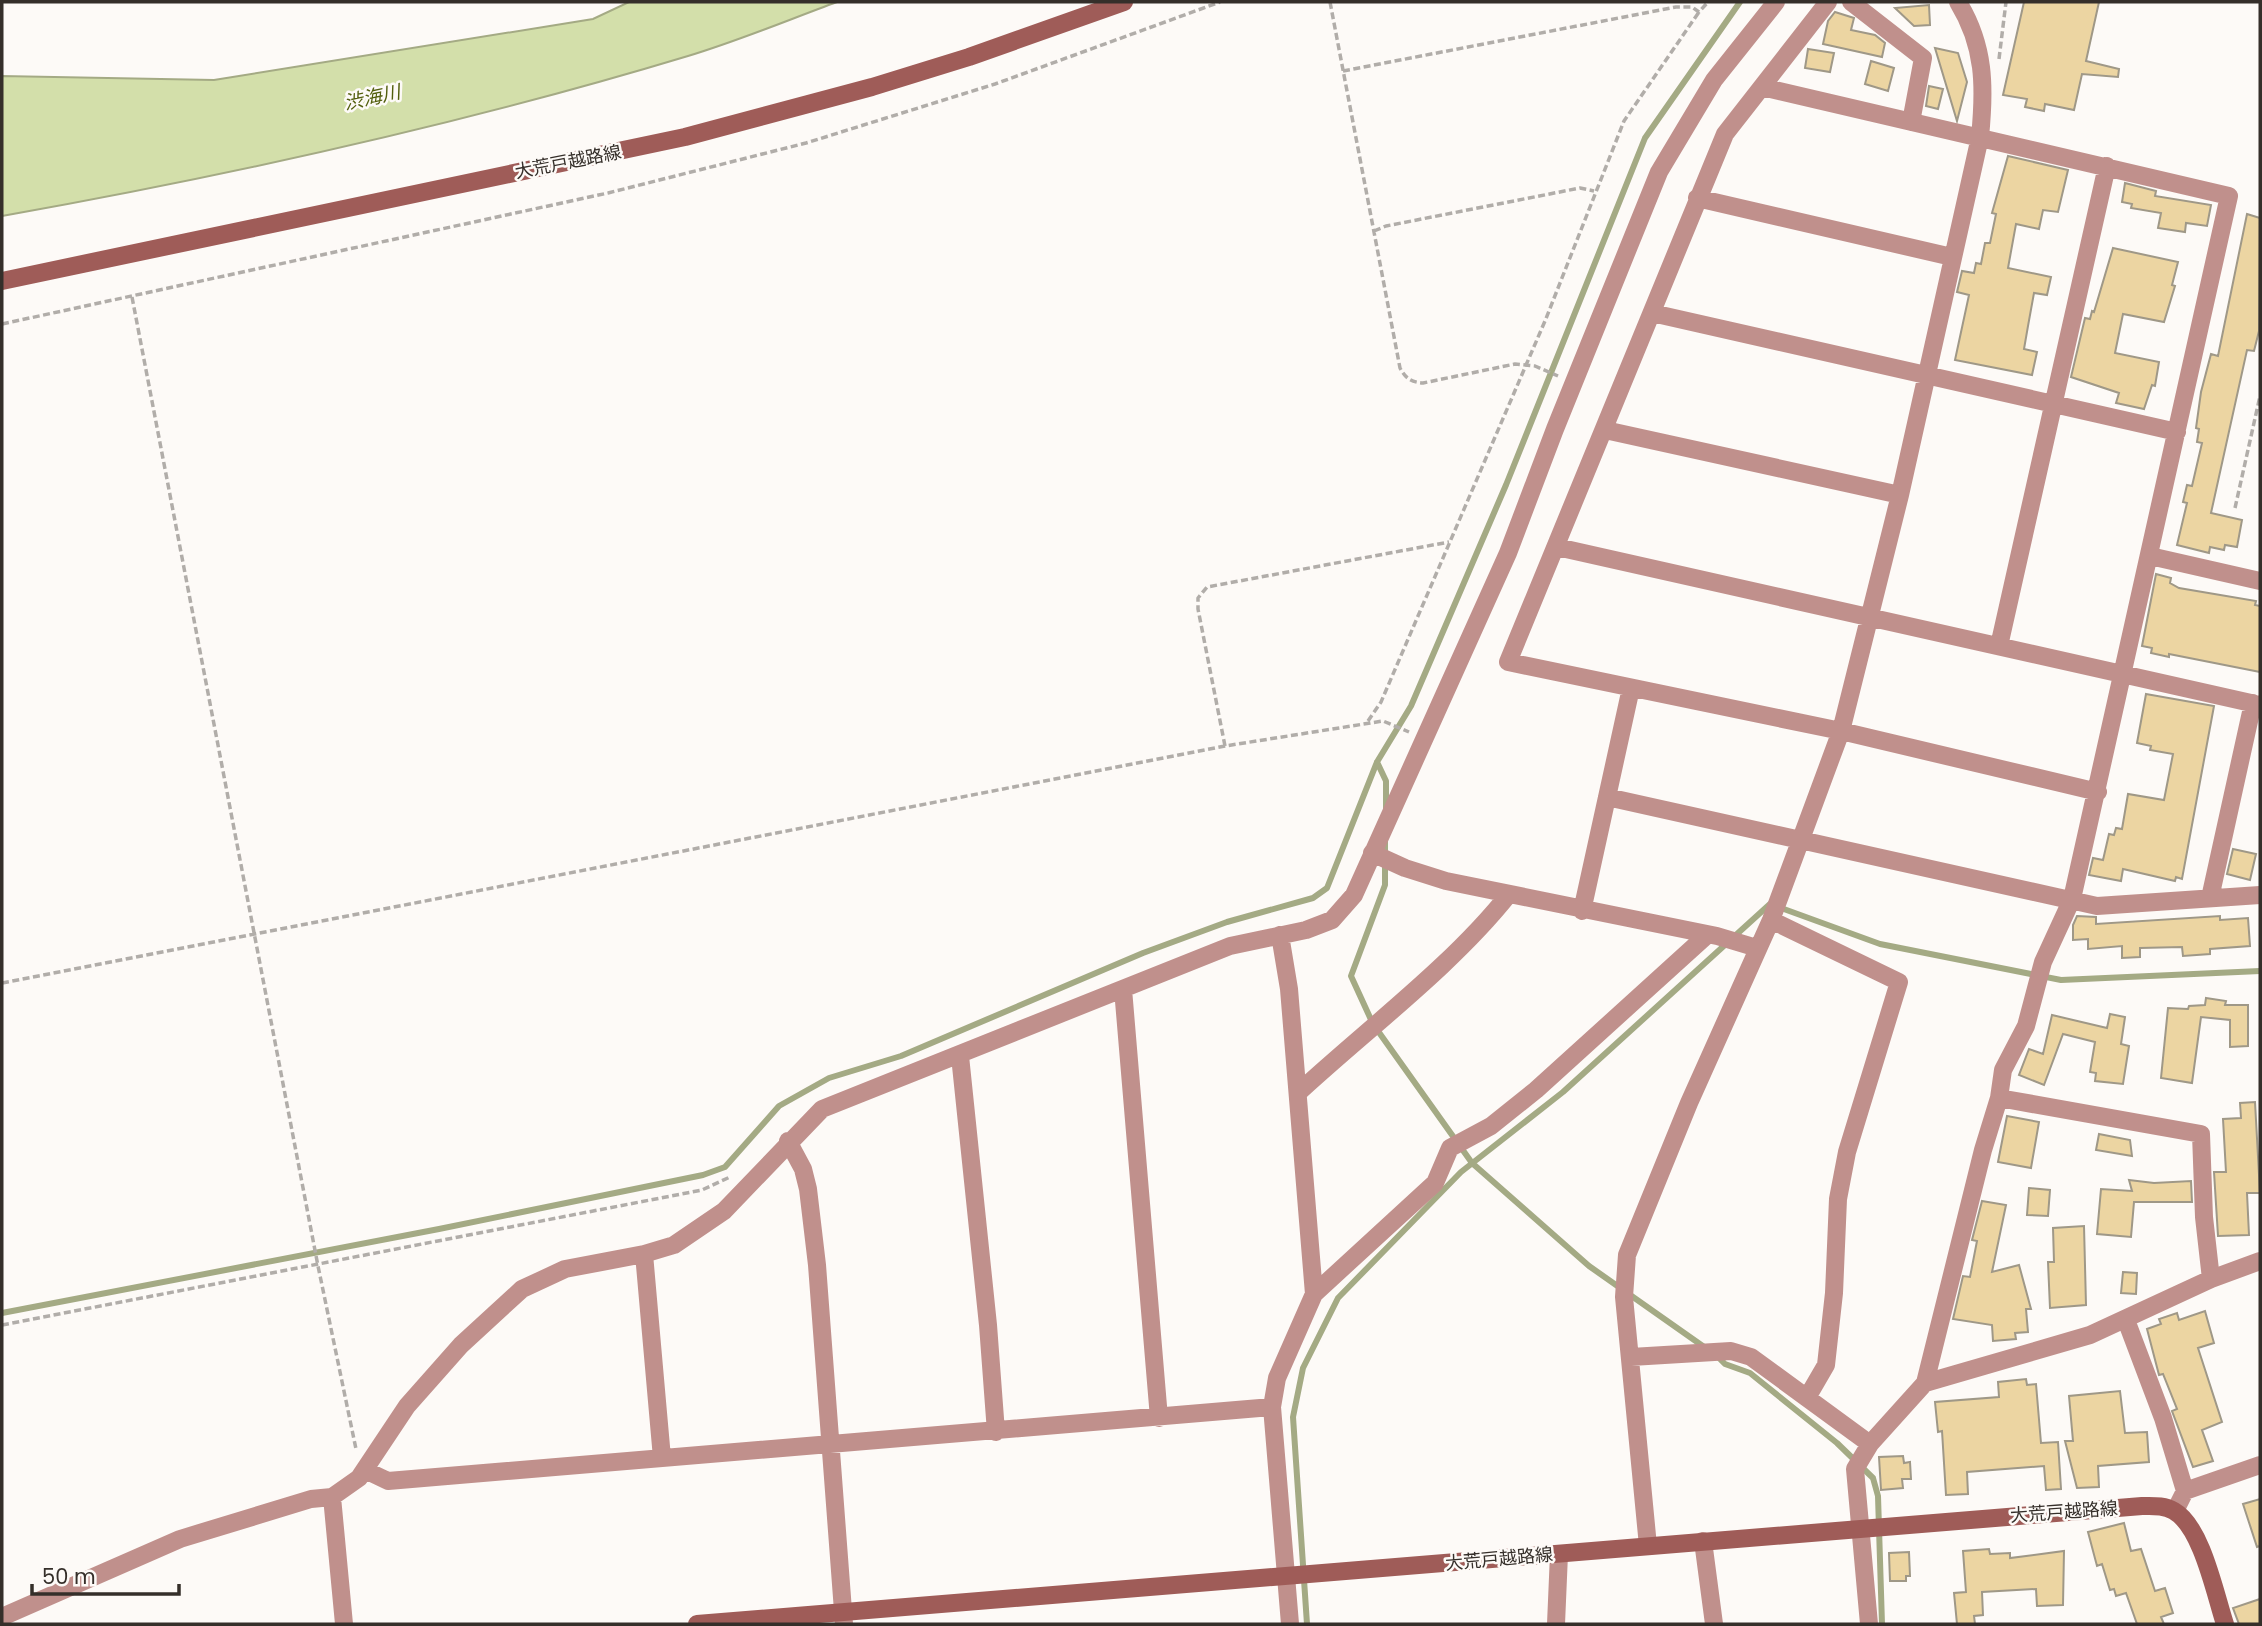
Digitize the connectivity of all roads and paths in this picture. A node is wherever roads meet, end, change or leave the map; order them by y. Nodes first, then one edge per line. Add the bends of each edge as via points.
1 (1124, 2) edge
2 (1220, 2) edge
3 (1330, 2) edge
4 (1708, 2) edge
5 (1776, 2) edge
6 (1828, 2) edge
7 (1851, 2) edge
8 (1958, 2) edge
9 (1699, 12) junction
10 (1343, 71) junction
11 (1762, 88) junction
12 (1911, 122) junction
13 (1980, 137) junction
14 (2107, 166) junction
15 (1594, 191) junction
16 (1697, 198) junction
17 (1374, 231) junction
18 (1952, 257) junction
19 (2, 281) edge
20 (132, 297) junction
21 (1652, 313) junction
22 (2, 324) edge
23 (1525, 365) junction
24 (1925, 376) junction
25 (1573, 388) junction
26 (2260, 396) edge
27 (2053, 404) junction
28 (1605, 430) junction
29 (2177, 432) junction
30 (1900, 495) junction
31 (2235, 508) dead end
32 (1449, 542) junction
33 (1557, 547) junction
34 (2150, 556) junction
35 (2260, 582) edge
36 (1871, 617) junction
37 (1999, 646) junction
38 (2123, 674) junction
39 (1630, 688) junction
40 (2257, 704) edge
41 (1367, 722) junction
42 (1840, 731) junction
43 (1423, 740) junction
44 (1225, 746) junction
45 (2098, 792) junction
46 (1607, 797) junction
47 (1802, 841) junction
48 (1372, 853) junction
49 (1509, 894) junction
50 (2260, 895) edge
51 (2210, 898) junction
52 (2072, 899) junction
53 (1581, 911) junction
54 (1771, 920) junction
55 (1280, 935) junction
56 (1707, 935) junction
57 (255, 936) junction
58 (1756, 948) junction
59 (2, 984) edge
60 (1123, 989) junction
61 (960, 1056) junction
62 (1298, 1093) junction
63 (1999, 1098) junction
64 (788, 1142) junction
65 (740, 1173) dead end
66 (644, 1254) junction
67 (2260, 1261) edge
68 (317, 1266) junction
69 (2211, 1279) junction
70 (1314, 1294) junction
71 (2126, 1320) junction
72 (2, 1325) edge
73 (1631, 1357) junction
74 (1925, 1383) junction
75 (1808, 1396) junction
76 (1272, 1407) junction
77 (1159, 1418) junction
78 (996, 1432) junction
79 (829, 1444) junction
80 (1870, 1444) junction
81 (662, 1458) junction
82 (2260, 1465) edge
83 (365, 1470) junction
84 (2185, 1491) junction
85 (332, 1497) junction
86 (2175, 1511) junction
87 (1862, 1528) junction
88 (1703, 1541) junction
89 (1648, 1546) junction
90 (1559, 1554) junction
91 (1287, 1576) junction
92 (2, 1617) edge
93 (843, 1618) edge
94 (344, 1624) edge
95 (698, 1624) edge
96 (1290, 1624) edge
97 (1556, 1624) edge
98 (1714, 1624) edge
99 (1869, 1624) edge
100 (2225, 1624) edge

1 - 19 main road, 大荒戸越路線 via 884,83 685,137
2 - 20 path via 995,84 806,143 608,193
3 - 10 path
4 - 9 path
5 - 25 street via 1713,80 1659,172
6 - 11 street
7 - 12 street via 1923,58
8 - 13 street via 1983,61
9 - 10 path via 1676,6
9 - 15 path via 1624,121
10 - 17 path
11 - 12 street
11 - 16 street via 1726,134
12 - 13 street
13 - 14 street
13 - 18 street
14 - 27 street
14 - 29 street via 2229,196
15 - 17 path via 1580,188
15 - 23 path
16 - 18 street
16 - 21 street
17 - 23 path via 1404,376 1423,383
18 - 24 street
20 - 22 path
20 - 57 path
21 - 24 street
21 - 28 street
23 - 25 path via 1558,376
23 - 32 path
24 - 27 street
24 - 30 street
25 - 43 street via 1508,552
26 - 31 path
27 - 29 street
27 - 37 street
28 - 30 street
28 - 33 street
29 - 34 street
30 - 36 street
32 - 41 path via 1381,702
32 - 44 path via 1247,578 1201,592 1198,609
33 - 36 street
33 - 39 street via 1508,662
34 - 35 street
34 - 38 street
36 - 37 street
36 - 42 street
37 - 38 street
38 - 40 street
38 - 45 street
39 - 42 street
39 - 46 street
40 - 51 street
41 - 43 path via 1383,721
41 - 44 path
42 - 45 street
42 - 47 street
43 - 48 street
44 - 57 path
45 - 52 street
46 - 47 street
46 - 53 street
47 - 52 street
47 - 54 street
48 - 49 street via 1446,881
48 - 55 street via 1354,895 1332,920
49 - 53 street
49 - 62 street via 1426,978
50 - 51 street
51 - 52 street via 2097,905
52 - 63 street via 2043,962 2026,1026 2003,1070
53 - 56 street
54 - 58 street
54 - 75 street via 1899,982 1847,1152 1838,1199 1826,1365
55 - 60 street via 1230,946
55 - 62 street
56 - 58 street
56 - 70 street via 1536,1090 1491,1126 1450,1148 1435,1183
57 - 59 path
57 - 68 path
58 - 73 street via 1627,1255 1624,1297
60 - 61 street
60 - 77 street
61 - 64 street via 822,1109
61 - 78 street
62 - 70 street
63 - 69 street via 2201,1134
63 - 74 street
64 - 66 street via 724,1211 674,1245
64 - 79 street via 808,1189
65 - 68 path via 702,1190
66 - 81 street
66 - 83 street via 565,1269 522,1289 442,1366 381,1441
67 - 69 street
68 - 72 path
68 - 83 path via 357,1452
69 - 71 street
70 - 76 street via 1277,1378
71 - 74 street via 2063,1344
71 - 84 street
73 - 75 street via 1731,1351 1751,1357
73 - 89 street
74 - 80 street
75 - 80 street
76 - 77 street
76 - 91 street
77 - 78 street
78 - 79 street
79 - 81 street
79 - 93 street
80 - 87 street via 1854,1469
81 - 83 street via 388,1481
82 - 84 street
83 - 85 street
84 - 86 street
85 - 92 street via 268,1511 180,1539
85 - 94 street
86 - 87 main road, 大荒戸越路線 via 2142,1506
86 - 100 main road via 2198,1541
87 - 88 main road, 大荒戸越路線
87 - 99 street
88 - 89 main road, 大荒戸越路線
88 - 98 street
89 - 90 main road, 大荒戸越路線
90 - 91 main road, 大荒戸越路線
90 - 97 street
91 - 93 main road, 大荒戸越路線
91 - 96 street
93 - 95 main road, 大荒戸越路線

